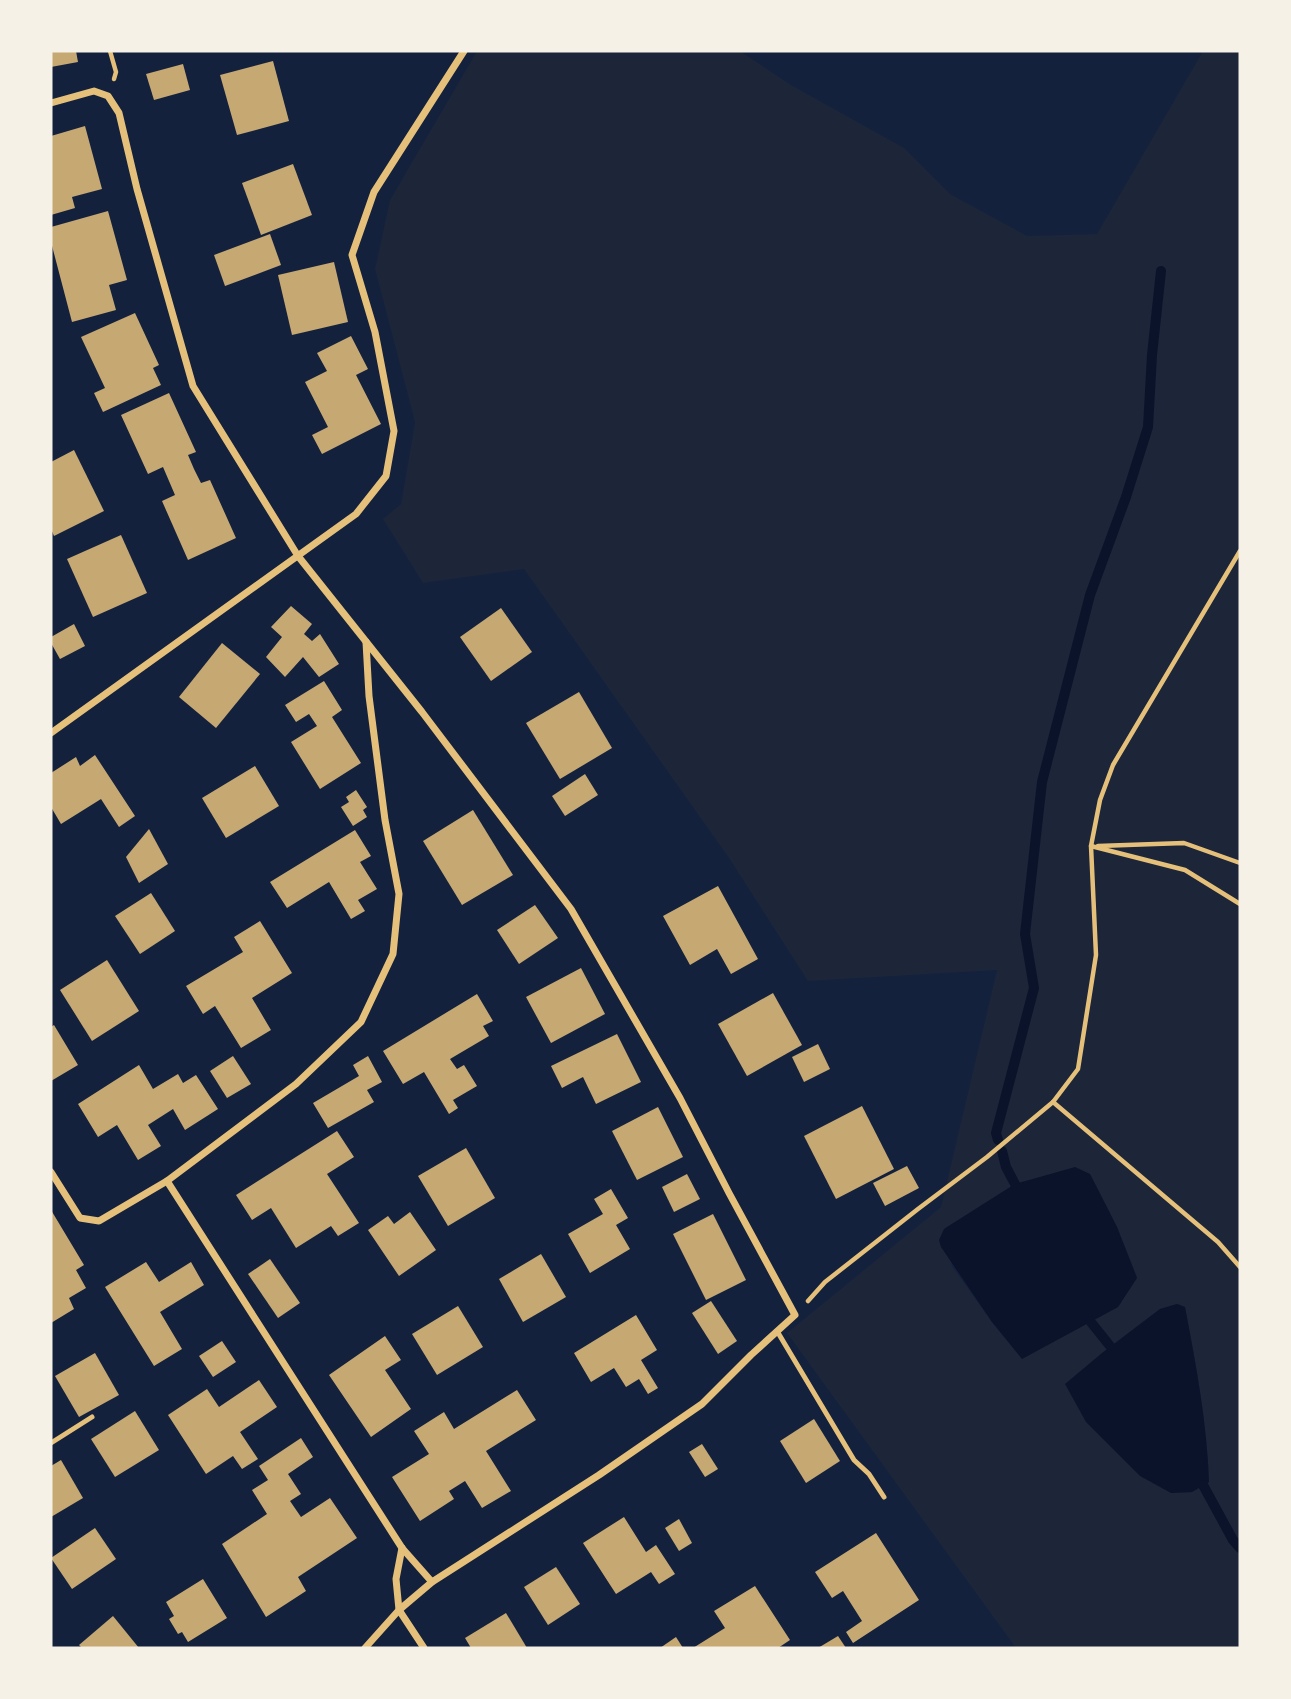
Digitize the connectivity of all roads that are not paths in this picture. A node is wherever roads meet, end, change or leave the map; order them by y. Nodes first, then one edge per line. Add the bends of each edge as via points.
1 (464, 51) edge
2 (51, 103) edge
3 (298, 556) junction
4 (365, 640) junction
5 (51, 733) edge
6 (51, 1172) edge
7 (167, 1181) junction
8 (777, 1331) junction
9 (92, 1417) dead end
10 (51, 1443) edge
11 (884, 1497) dead end
12 (402, 1548) junction
13 (432, 1582) junction
14 (399, 1610) junction
15 (365, 1648) edge
16 (424, 1648) edge

1 - 3 street via 374,192 352,255 375,332 394,430 386,476 356,514
2 - 3 street via 94,91 108,96 119,113 193,386
3 - 4 street
3 - 5 street
4 - 7 street via 385,820 399,894 393,954 360,1022 296,1084
4 - 8 street via 571,909 680,1098 795,1315
6 - 7 street via 79,1218 99,1221
7 - 12 street
8 - 11 lane via 854,1460
8 - 13 street via 702,1404
9 - 10 lane
12 - 13 street
12 - 14 street via 396,1579
13 - 14 street
14 - 15 street
14 - 16 street

